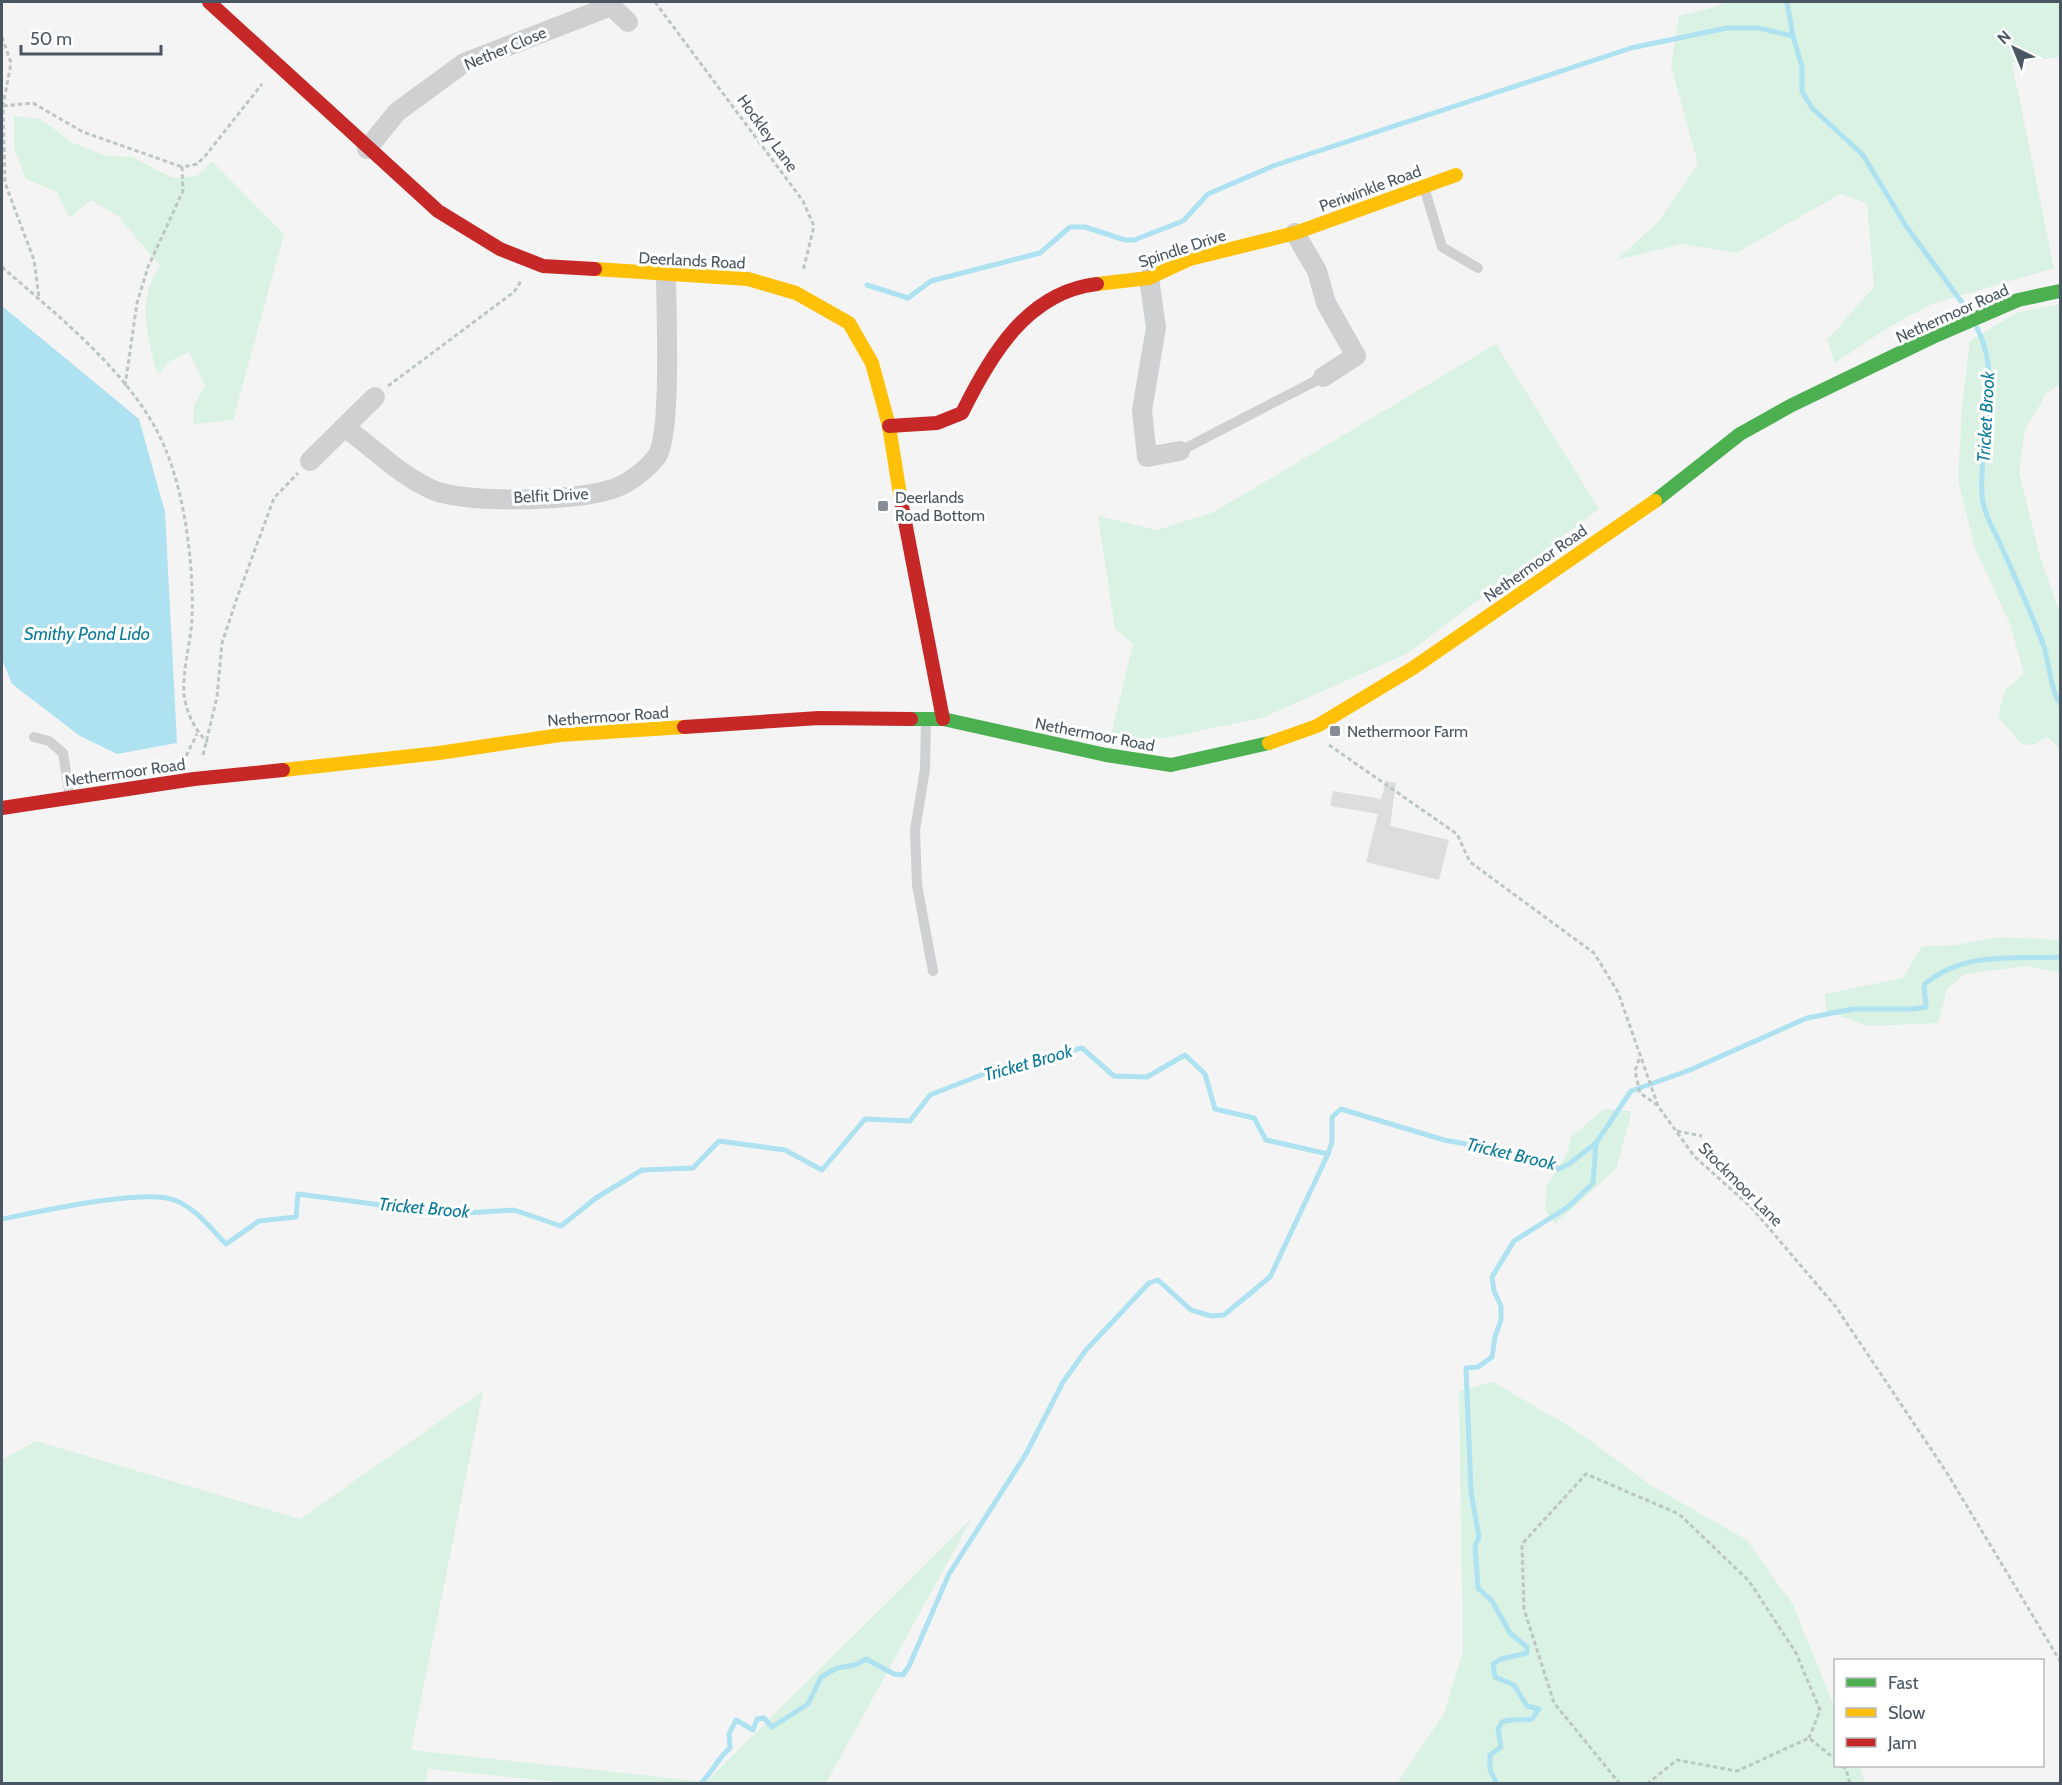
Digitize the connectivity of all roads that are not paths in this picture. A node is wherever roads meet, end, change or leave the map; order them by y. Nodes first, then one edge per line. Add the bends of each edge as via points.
1 (209, 2) edge
2 (610, 4) edge
3 (628, 22) dead end
4 (367, 149) junction
5 (1456, 175) dead end
6 (1424, 186) junction
7 (1295, 233) junction
8 (1478, 268) dead end
9 (666, 275) junction
10 (1149, 278) junction
11 (2061, 291) edge
12 (1323, 377) joint
13 (375, 397) road end
14 (889, 426) junction
15 (344, 427) junction
16 (1180, 451) joint
17 (310, 461) road end
18 (926, 719) junction
19 (943, 719) junction
20 (33, 736) dead end
21 (70, 796) junction
22 (2, 808) edge
23 (933, 971) dead end

1 - 4 street, Deerlands Road
2 - 3 street, Nether Close
2 - 4 street, Nether Close via 464,63 397,112
4 - 9 street, Deerlands Road via 438,211 500,249 543,266
5 - 6 street, Periwinkle Road
6 - 7 street, Periwinkle Road
6 - 8 lane via 1442,247
7 - 10 street, Spindle Drive via 1190,259
7 - 12 street via 1317,271 1326,303 1356,356
9 - 14 street, Deerlands Road via 748,279 796,292 849,323 872,363
9 - 15 street, Belfit Drive via 665,431 657,456 638,475 611,490 577,496 477,498 434,490 403,473
10 - 14 street, Spindle Drive via 1090,285 1051,299 1015,327 985,366 962,414 937,423
10 - 16 street via 1156,328 1142,410 1147,457
11 - 19 street, Nethermoor Road via 2018,300 1937,335 1740,434 1660,497 1413,668 1317,726 1268,743 1170,765
12 - 16 lane
13 - 15 street
14 - 19 street, Deerlands Road
15 - 17 street
18 - 19 street, Nethermoor Road
18 - 21 street, Nethermoor Road via 819,718 560,735
18 - 23 lane via 925,769 915,830 917,885
20 - 21 lane via 49,741 63,753
21 - 22 street, Nethermoor Road

